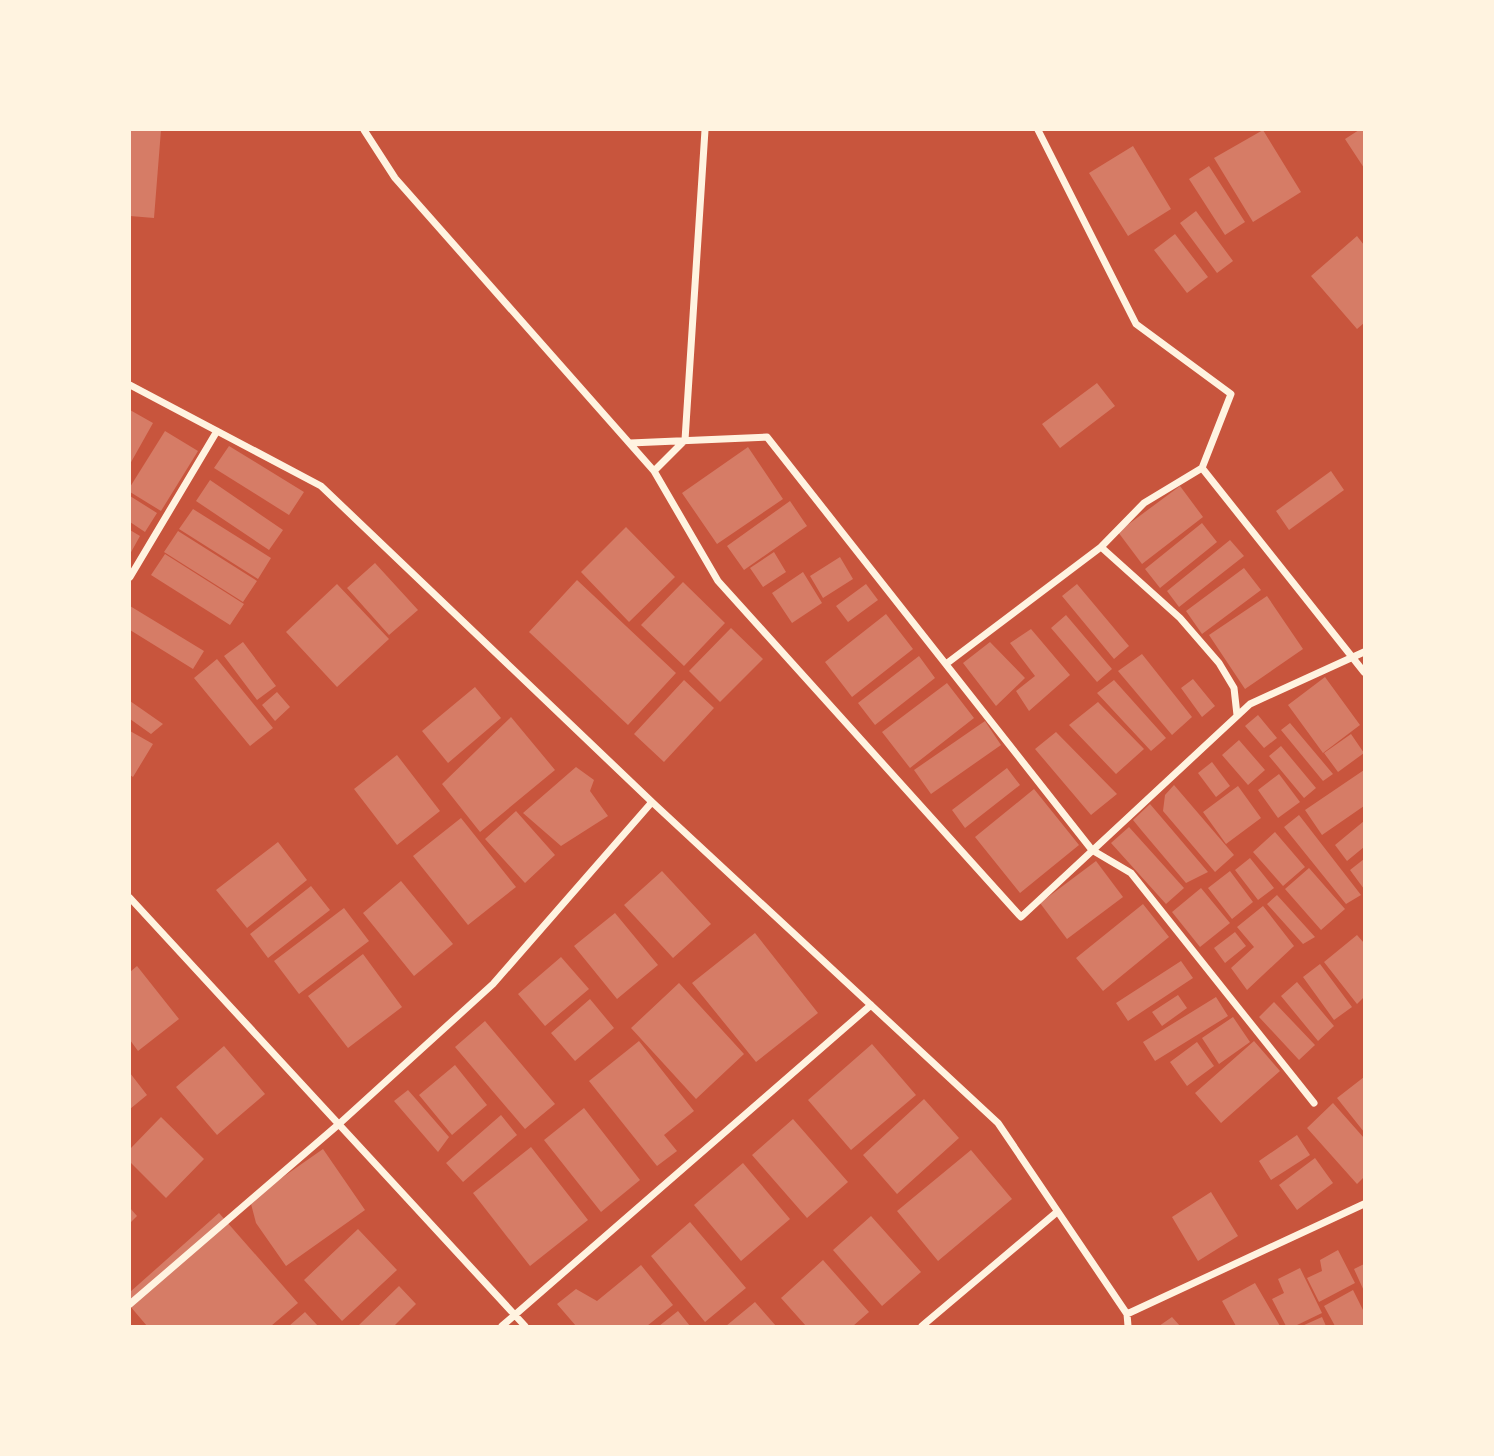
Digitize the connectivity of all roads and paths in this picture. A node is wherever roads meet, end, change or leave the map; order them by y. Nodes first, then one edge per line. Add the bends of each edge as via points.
1 (364, 130) edge
2 (705, 130) edge
3 (1038, 130) edge
4 (130, 385) edge
5 (217, 431) junction
6 (685, 440) junction
7 (630, 443) junction
8 (1202, 468) junction
9 (654, 471) junction
10 (1101, 547) junction
11 (130, 577) edge
12 (1364, 652) edge
13 (1354, 658) junction
14 (946, 664) junction
15 (1364, 672) edge
16 (1237, 716) junction
17 (652, 802) junction
18 (1093, 850) junction
19 (130, 898) edge
20 (871, 1005) junction
21 (1314, 1103) dead end
22 (339, 1124) junction
23 (1364, 1203) edge
24 (1057, 1212) junction
25 (130, 1304) edge
26 (1127, 1314) junction
27 (515, 1315) junction
28 (502, 1326) edge
29 (525, 1326) edge
30 (922, 1326) edge
31 (1128, 1326) edge

1 - 7 street via 395,178
2 - 6 street
3 - 8 street via 1136,324 1231,394
4 - 5 street
5 - 11 street
5 - 17 street via 321,486
6 - 7 street
6 - 9 street
6 - 14 street via 767,437
7 - 9 street
8 - 10 street via 1144,503
8 - 13 street
9 - 18 street via 718,581 1021,917
10 - 14 street
10 - 16 street via 1180,618 1219,663 1234,688
12 - 13 street
13 - 15 street
13 - 16 street via 1250,704
14 - 18 street
16 - 18 street
17 - 20 street
17 - 22 street via 494,984
18 - 21 street via 1131,873
19 - 22 street
20 - 24 street via 998,1124
20 - 27 street
22 - 25 street
22 - 27 street
23 - 26 street
24 - 26 street
24 - 30 street
26 - 31 street
27 - 28 street
27 - 29 street

